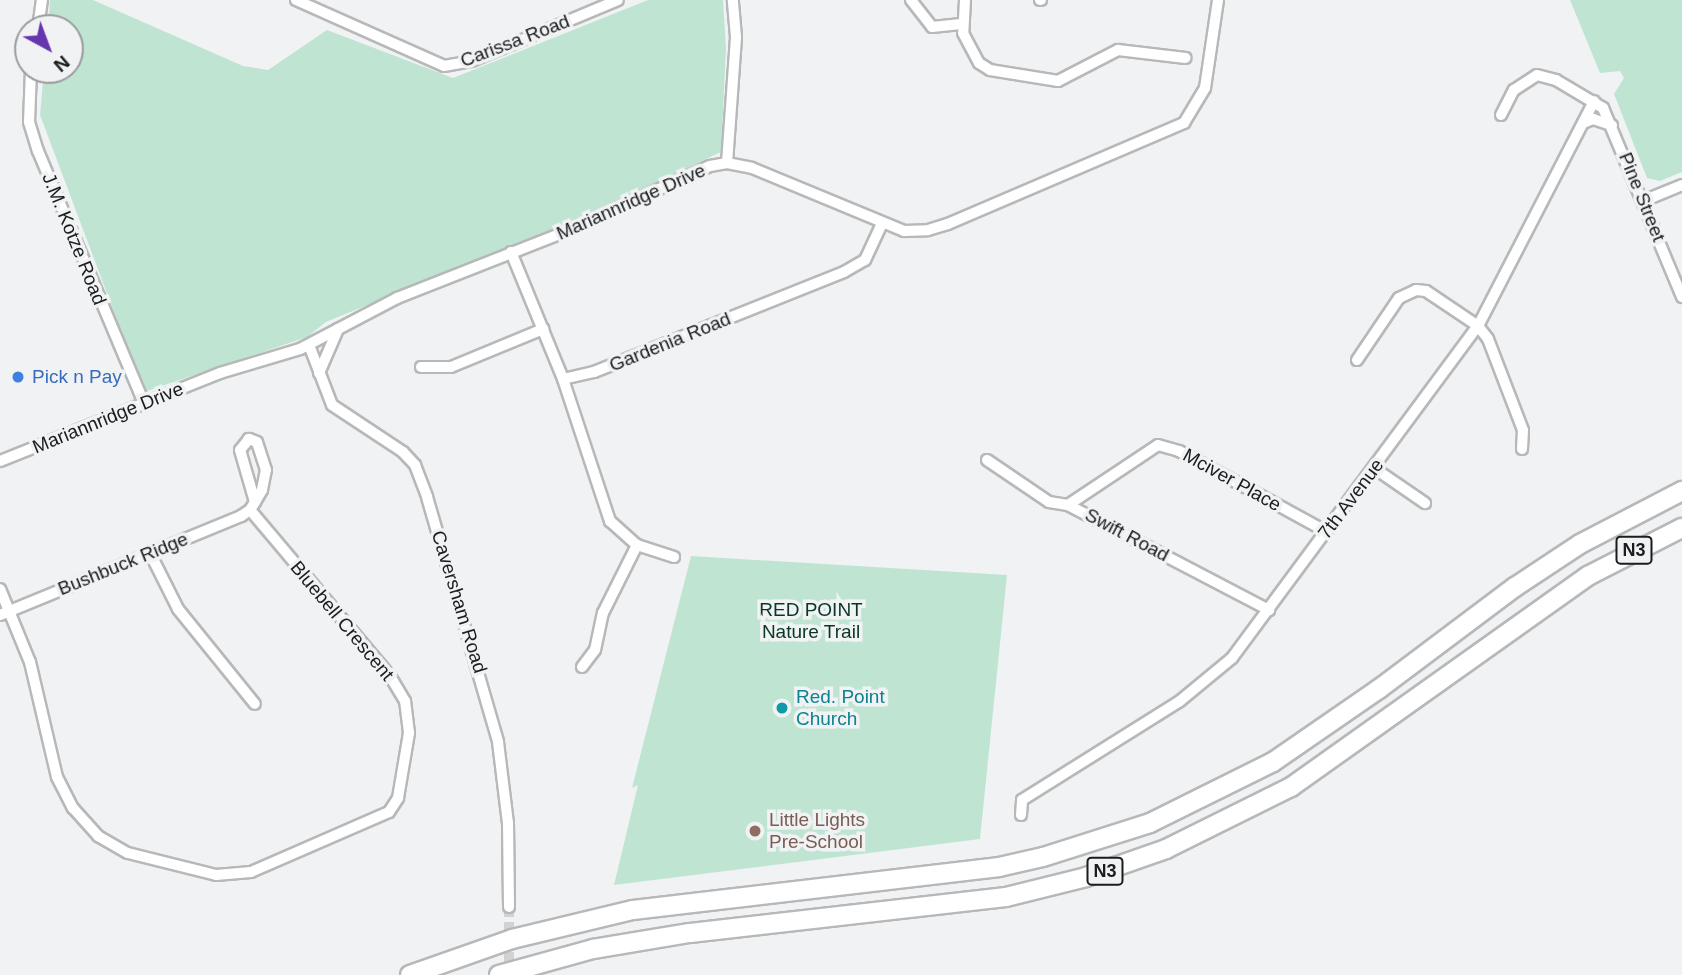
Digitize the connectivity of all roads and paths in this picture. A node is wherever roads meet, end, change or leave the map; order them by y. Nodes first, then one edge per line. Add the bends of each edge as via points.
1 (296, 0) edge
2 (618, 0) edge
3 (733, 0) edge
4 (911, 0) edge
5 (965, 0) edge
6 (1218, 0) edge
7 (961, 24) junction
8 (1186, 58) dead end
9 (30, 84) edge
10 (1594, 101) junction
11 (1501, 115) dead end
12 (1583, 123) junction
13 (1613, 125) junction
14 (727, 163) junction
15 (1682, 185) edge
16 (1643, 201) junction
17 (882, 224) junction
18 (511, 252) junction
19 (1682, 297) edge
20 (1478, 326) junction
21 (338, 329) junction
22 (543, 329) junction
23 (309, 345) junction
24 (1357, 360) dead end
25 (421, 367) dead end
26 (319, 373) junction
27 (563, 379) junction
28 (144, 402) junction
29 (1522, 449) dead end
30 (987, 460) dead end
31 (0, 461) edge
32 (1374, 468) junction
33 (1682, 491) edge
34 (1425, 503) dead end
35 (1068, 505) junction
36 (252, 506) junction
37 (1682, 528) edge
38 (1327, 532) junction
39 (637, 545) junction
40 (150, 553) junction
41 (674, 557) dead end
42 (0, 589) edge
43 (1269, 610) junction
44 (5, 613) edge
45 (582, 667) dead end
46 (255, 704) dead end
47 (1021, 815) dead end
48 (509, 907) tunnel mouth
49 (410, 975) edge
50 (499, 975) edge

1 - 2 street, Carissa Road via 444,66 472,61
3 - 14 street via 736,37
4 - 7 street via 932,27
5 - 7 street
6 - 17 street, Mariannridge Drive via 1205,88 1184,123 928,230
7 - 8 street via 969,48 990,70 1047,80 1070,77 1118,50
9 - 28 street, J.M. Kotze Road via 29,122 38,151
10 - 11 street via 1536,75 1514,90
10 - 12 street, 7th Avenue
10 - 13 street, Pine Street
12 - 13 street via 1593,119
12 - 20 street, 7th Avenue
13 - 16 street, Pine Street
14 - 17 street, Mariannridge Drive via 752,168
14 - 18 street, Mariannridge Drive via 710,166
15 - 16 street
16 - 19 street, Pine Street
17 - 27 street, Gardenia Road via 865,260 844,272 594,372
18 - 21 street, Mariannridge Drive via 397,298
18 - 22 street
20 - 24 street via 1426,291 1416,290 1399,298 1383,316
20 - 29 street via 1523,430
20 - 32 street, 7th Avenue
21 - 23 street, Mariannridge Drive
21 - 26 street
22 - 25 street via 451,367
22 - 27 street
23 - 26 street, Caversham Road
23 - 28 street, Mariannridge Drive
26 - 48 street, Caversham Road via 332,405 341,414 390,443 415,465 427,497 498,742 508,823
27 - 39 street via 602,508
28 - 31 street, Mariannridge Drive
30 - 35 street, Swift Road via 1049,502
32 - 34 street
32 - 38 street, 7th Avenue
33 - 49 highway, N3 via 1580,544 1515,586 1273,762 1150,823 1044,857 988,868 738,894 633,910 533,933
35 - 38 street, Mciver Place via 1158,445 1179,450
35 - 43 street, Swift Road
36 - 36 street via 240,450 249,439 257,442 266,470
36 - 40 street, Bushbuck Ridge
36 - 44 street, Bluebell Crescent via 405,701 409,733 398,798 389,812 371,823 234,875 114,848 63,795 30,662
37 - 50 highway, N3 via 1588,576 1292,787 1166,849 1086,877 1006,897 678,934 593,949
38 - 43 street, 7th Avenue
39 - 41 street
39 - 45 street via 603,613 595,650
40 - 44 street, Bushbuck Ridge
40 - 46 street via 177,609
42 - 44 street
43 - 47 street, 7th Avenue via 1213,678 1039,787 1022,800

